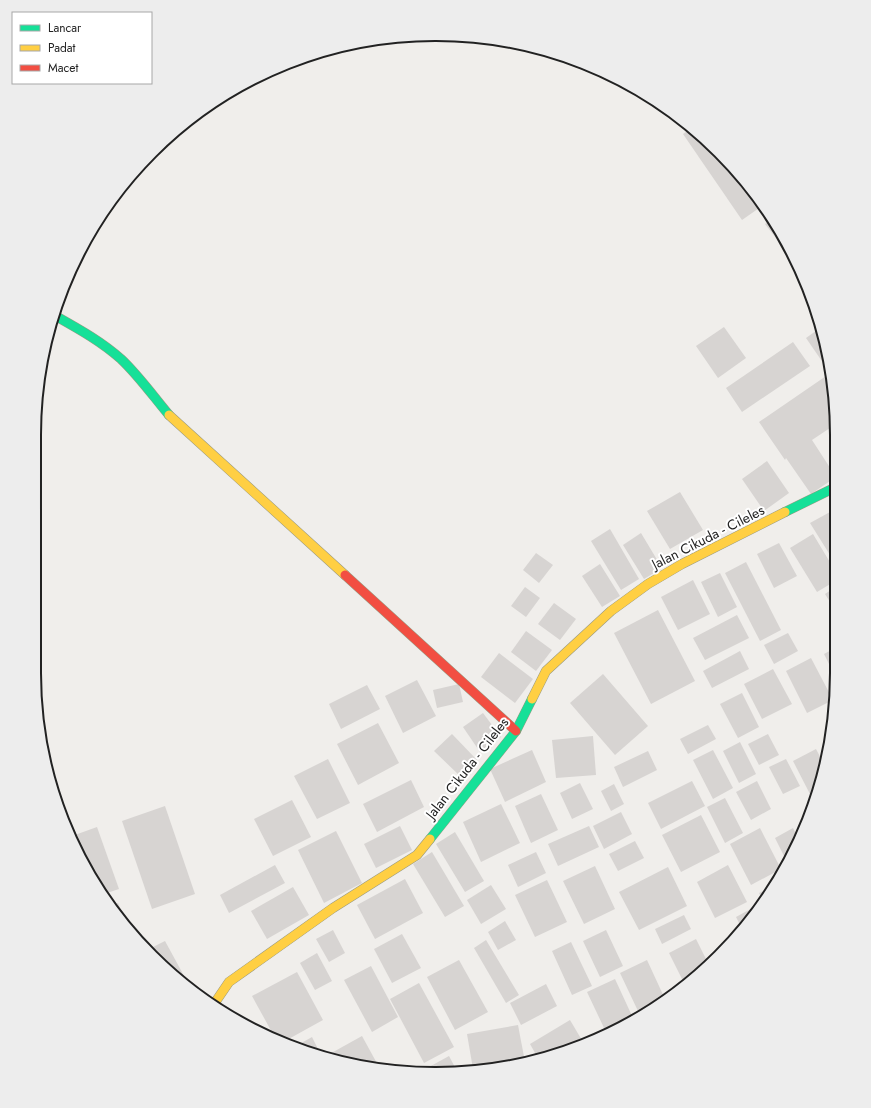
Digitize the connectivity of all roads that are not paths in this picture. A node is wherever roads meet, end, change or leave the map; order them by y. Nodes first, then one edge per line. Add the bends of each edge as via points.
1 (59, 318) edge
2 (830, 490) edge
3 (516, 731) junction
4 (216, 1001) edge

1 - 3 street via 111,350 142,381 173,419
2 - 3 street, Jalan Cikuda - Cileles via 682,564 648,584 611,611 546,671
3 - 4 street, Jalan Cikuda - Cileles via 417,855 333,908 229,982

